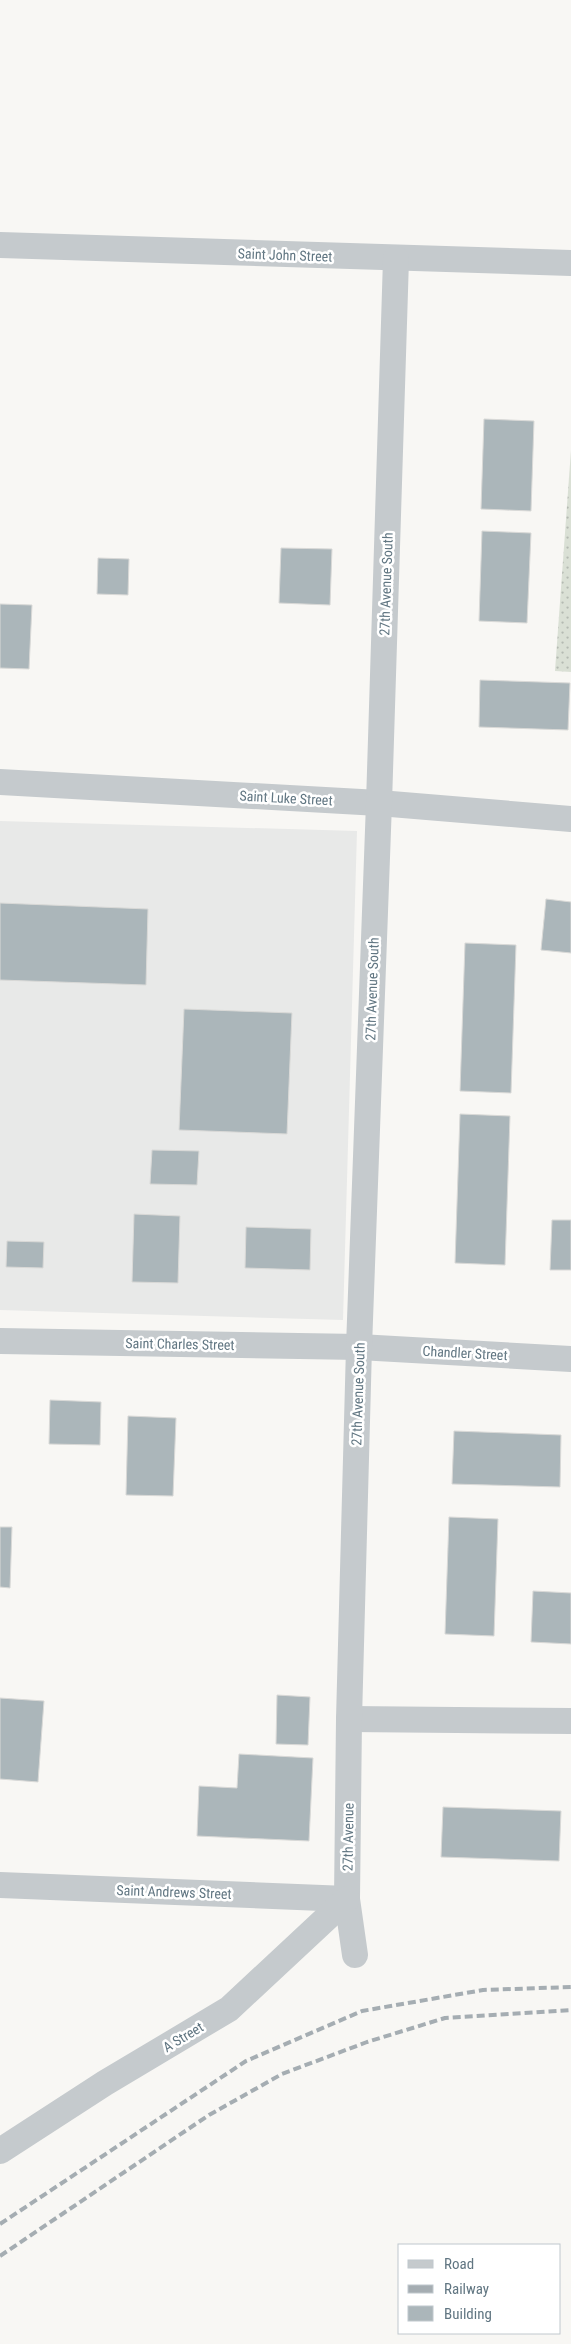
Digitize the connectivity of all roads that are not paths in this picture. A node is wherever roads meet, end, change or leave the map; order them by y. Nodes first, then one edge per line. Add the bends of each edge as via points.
1 (0, 245) edge
2 (396, 259) junction
3 (571, 263) edge
4 (0, 782) edge
5 (379, 803) junction
6 (571, 819) edge
7 (0, 1341) edge
8 (359, 1348) junction
9 (571, 1359) edge
10 (349, 1719) junction
11 (571, 1721) edge
12 (0, 1885) edge
13 (347, 1899) junction
14 (355, 1955) dead end
15 (0, 2151) edge

1 - 2 street, Saint John Street
2 - 3 street, Saint John Street
2 - 5 street, 27th Avenue South
4 - 5 street, Saint Luke Street
5 - 6 street, Saint Luke Street
5 - 8 street, 27th Avenue South
7 - 8 street, Saint Charles Street
8 - 9 street, Chandler Street
8 - 10 street, 27th Avenue South
10 - 11 street
10 - 13 street, 27th Avenue
12 - 13 street, Saint Andrews Street
13 - 14 street, 27th Avenue
13 - 15 street, A Street via 229,2010 104,2083

